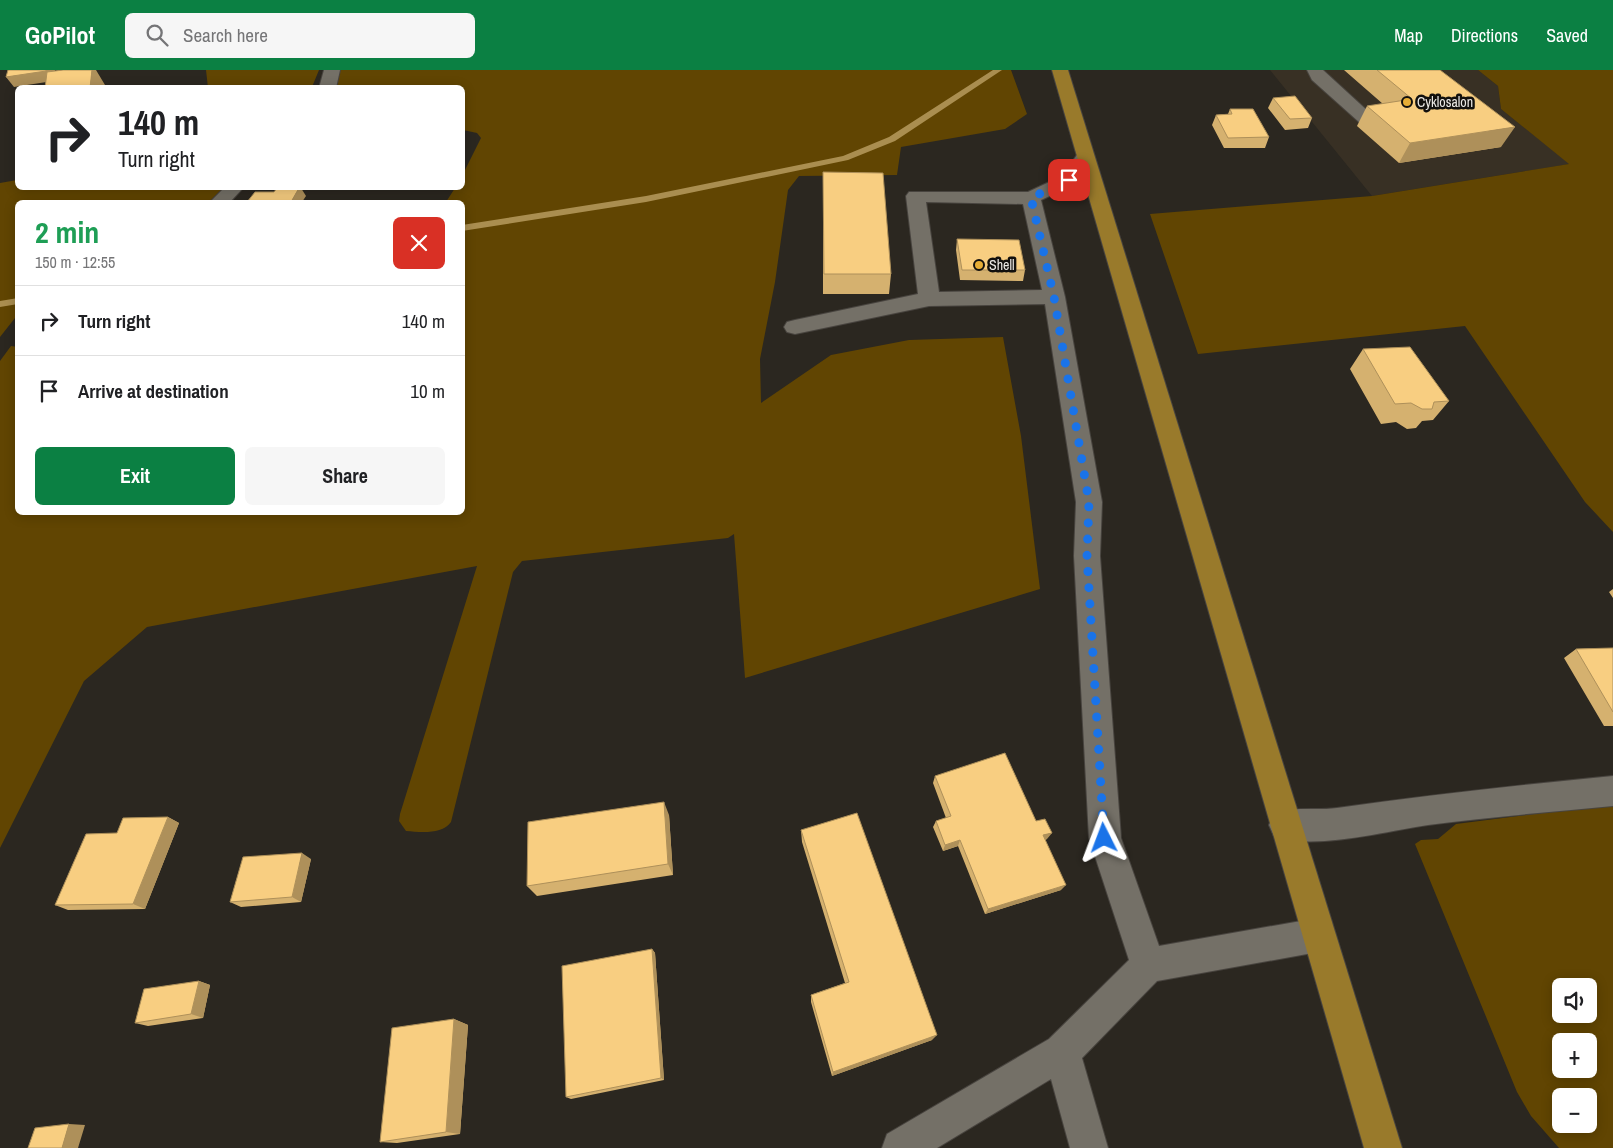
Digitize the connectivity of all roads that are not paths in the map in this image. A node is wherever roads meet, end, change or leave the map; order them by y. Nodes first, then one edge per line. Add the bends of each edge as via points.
1 (332, 70) edge
2 (1060, 70) edge
3 (1316, 70) edge
4 (327, 85) edge
5 (1365, 118) dead end
6 (1085, 156) junction
7 (232, 190) edge
8 (1031, 198) junction
9 (221, 200) edge
10 (1054, 297) junction
11 (930, 299) junction
12 (795, 327) dead end
13 (1613, 791) edge
14 (1284, 825) junction
15 (1318, 936) junction
16 (1148, 965) junction
17 (1062, 1052) junction
18 (901, 1148) edge
19 (1088, 1148) edge
20 (1383, 1148) edge

1 - 4 street
2 - 6 main road
3 - 5 street via 1318,76
6 - 8 street via 1069,180
6 - 14 main road
7 - 9 street
8 - 10 street
8 - 11 street via 916,196
10 - 11 street
10 - 16 street via 1089,502 1087,556 1104,838
11 - 12 street
13 - 14 street via 1428,810 1327,825
14 - 15 main road
15 - 16 street
15 - 20 main road
16 - 17 street
17 - 18 street
17 - 19 street

